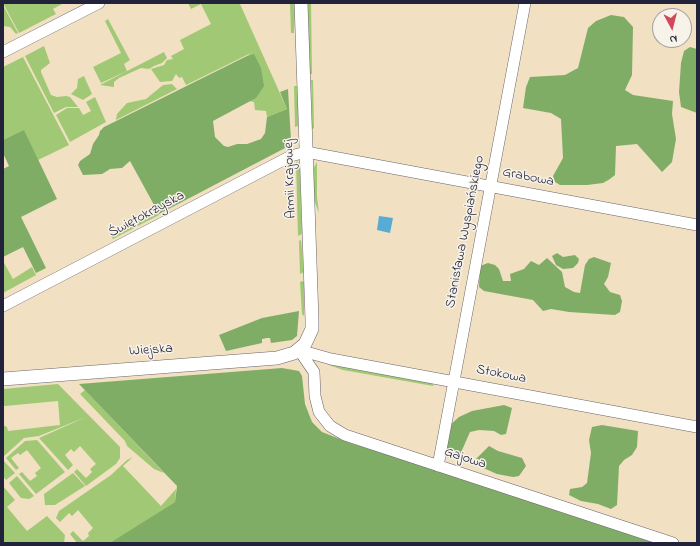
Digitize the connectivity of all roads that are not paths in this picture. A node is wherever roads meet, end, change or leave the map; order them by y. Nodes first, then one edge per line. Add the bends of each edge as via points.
1 (99, 3) edge
2 (301, 3) edge
3 (525, 3) edge
4 (3, 52) edge
5 (306, 152) junction
6 (490, 186) junction
7 (697, 225) edge
8 (3, 306) edge
9 (299, 350) junction
10 (3, 379) edge
11 (453, 381) junction
12 (697, 427) edge
13 (438, 466) junction
14 (673, 543) edge

1 - 4 street
2 - 5 street, Armii Krajowej
3 - 6 street, Stanisława Wyspiańskiego
5 - 6 street, Grabowa
5 - 8 street, Świętokrzyska via 291,156
5 - 9 street, Armii Krajowej via 312,330
6 - 7 street, Grabowa
6 - 11 street, Stanisława Wyspiańskiego
9 - 10 street, Wiejska via 289,356 277,358
9 - 11 street, Stokowa via 314,356
9 - 13 street, Gajowa via 314,372 319,412 330,426 344,435
11 - 12 street, Stokowa
11 - 13 street, Stanisława Wyspiańskiego
13 - 14 street, Gajowa

